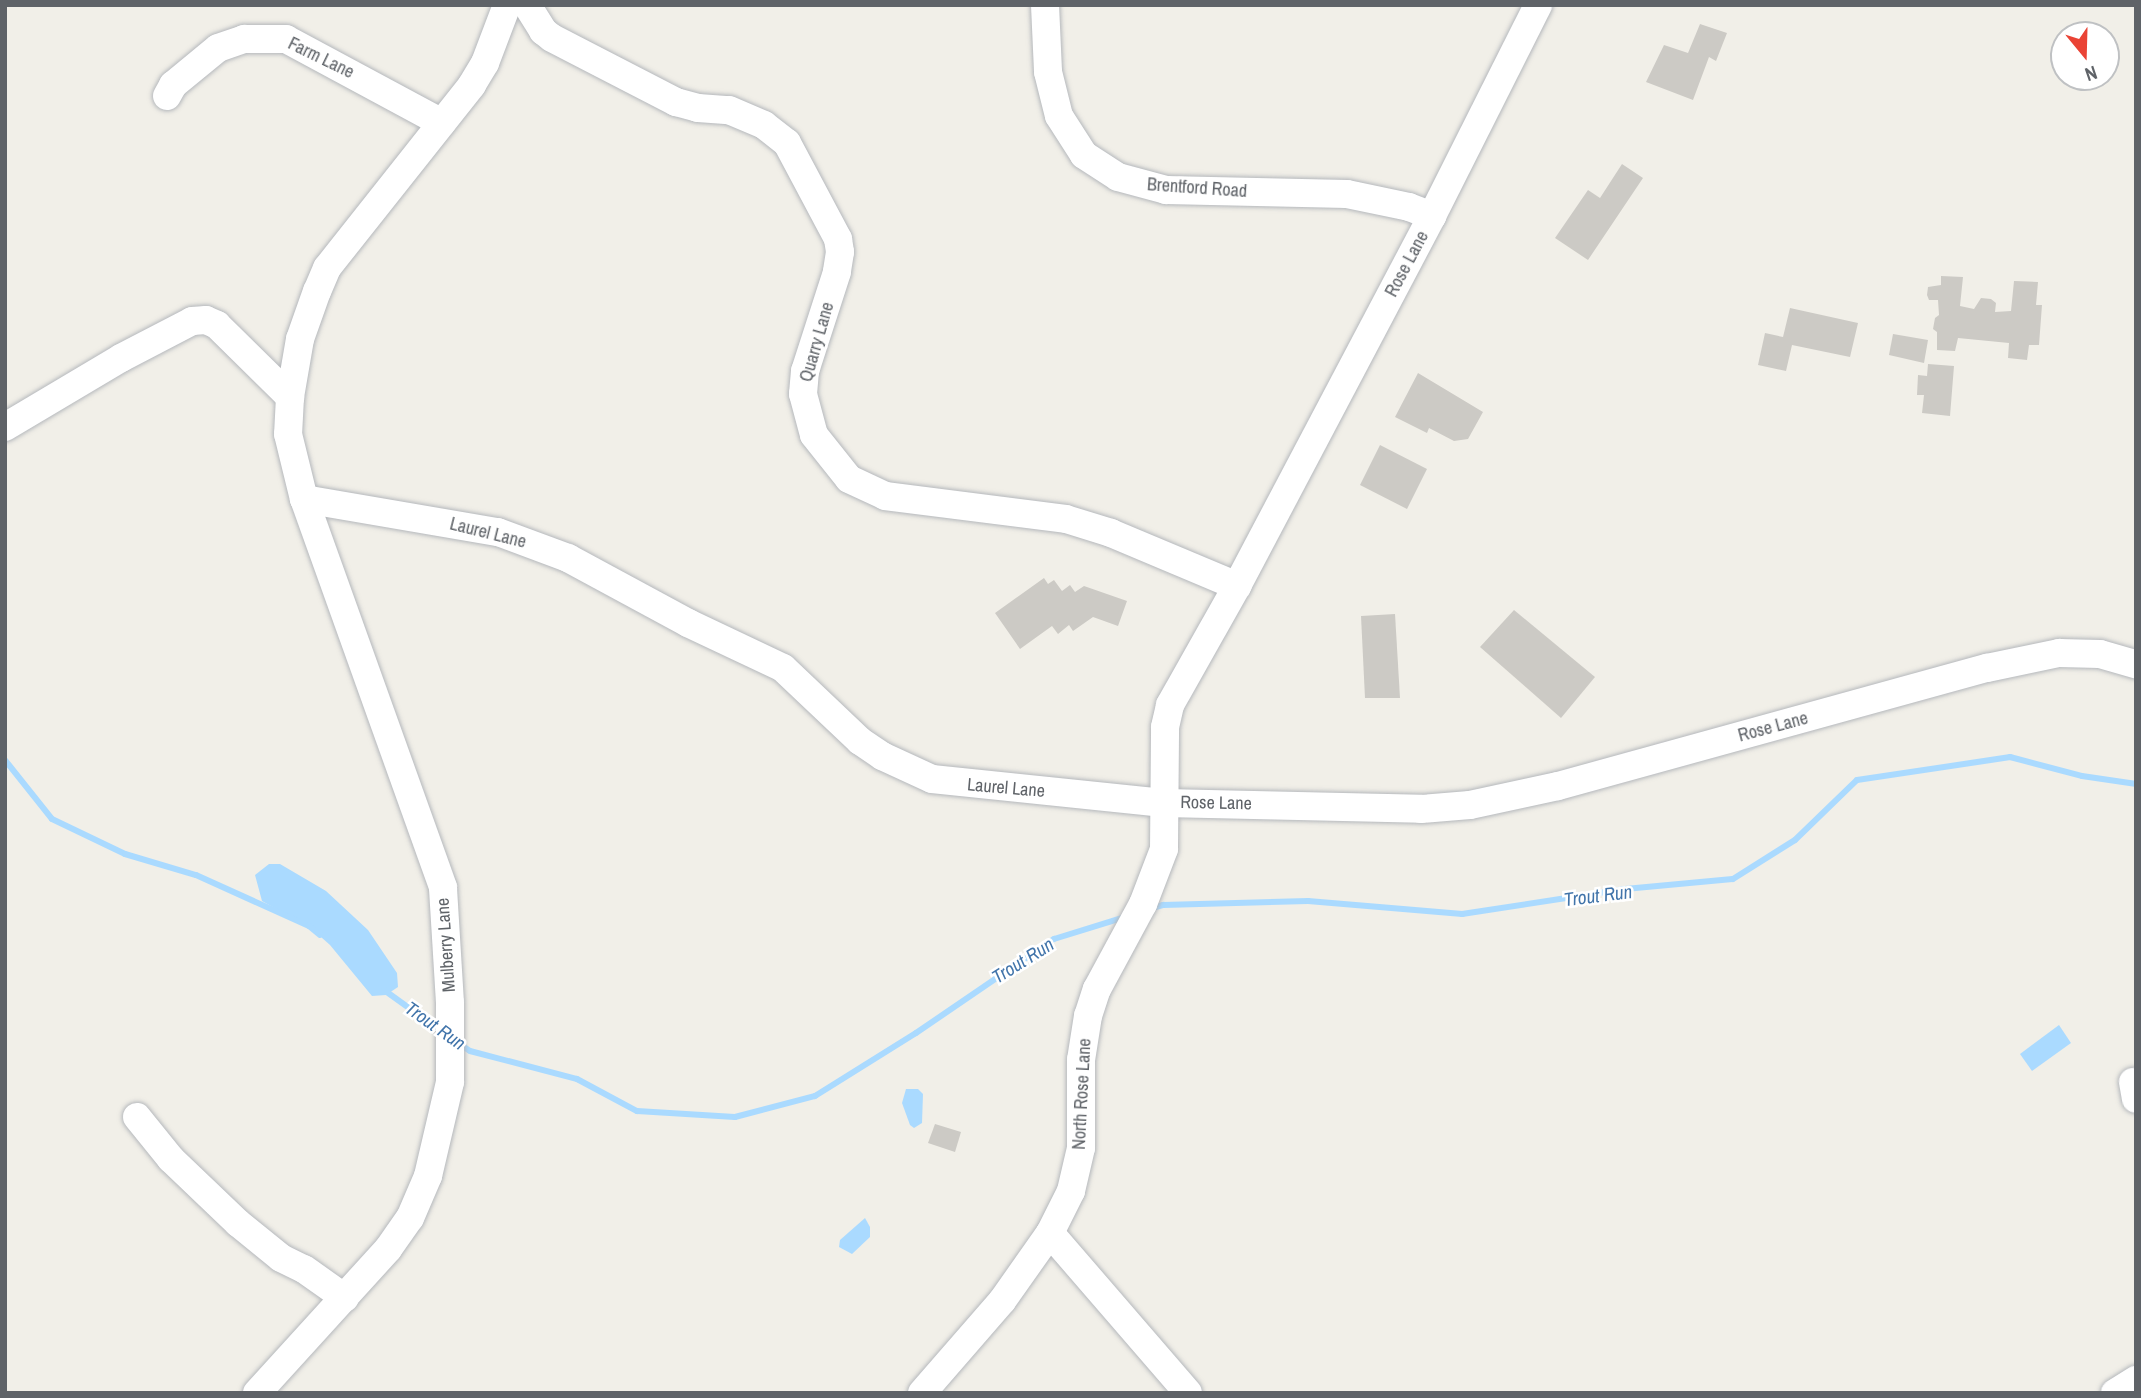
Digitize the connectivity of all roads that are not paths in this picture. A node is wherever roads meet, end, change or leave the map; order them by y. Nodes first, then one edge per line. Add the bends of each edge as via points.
1 (507, 5) edge
2 (527, 5) edge
3 (1045, 5) edge
4 (1538, 5) edge
5 (167, 96) dead end
6 (442, 123) junction
7 (1432, 216) junction
8 (290, 397) junction
9 (5, 428) edge
10 (304, 499) junction
11 (1237, 586) junction
12 (2136, 664) edge
13 (1164, 803) junction
14 (136, 1117) dead end
15 (1050, 1233) junction
16 (345, 1298) junction
17 (2136, 1380) edge
18 (257, 1393) edge
19 (922, 1393) edge
20 (1188, 1393) edge
21 (2115, 1393) edge

1 - 6 street via 485,63
2 - 11 street, Quarry Lane via 552,38 676,102 729,110 764,124 787,143 838,239 837,272 805,371 803,394 814,435 849,479 885,496 1066,519
3 - 7 street, Brentford Road via 1048,72 1059,116 1084,155 1118,177 1166,190 1347,194
4 - 7 street, Rose Lane
5 - 6 street, Farm Lane via 173,85 218,48 244,39 286,39
6 - 8 street via 327,268 300,339
7 - 11 street, Rose Lane
8 - 9 street via 217,325 192,321
8 - 10 street via 288,434
10 - 13 street, Laurel Lane via 498,532 568,558 783,668 860,741 932,779
10 - 16 street, Mulberry Lane via 443,887 450,1082 428,1176 405,1226
11 - 13 street, Rose Lane via 1170,705 1165,727
12 - 13 street, Rose Lane via 2100,654 2047,656 1987,668 1558,786 1470,804 1421,809
13 - 15 street, North Rose Lane via 1164,849 1143,904 1097,989 1088,1016 1081,1060 1081,1149 1071,1191
14 - 16 street via 171,1159 238,1223 281,1258
15 - 19 street, North Rose Lane via 1002,1301
15 - 20 street
16 - 18 street, Mulberry Lane
17 - 21 street

